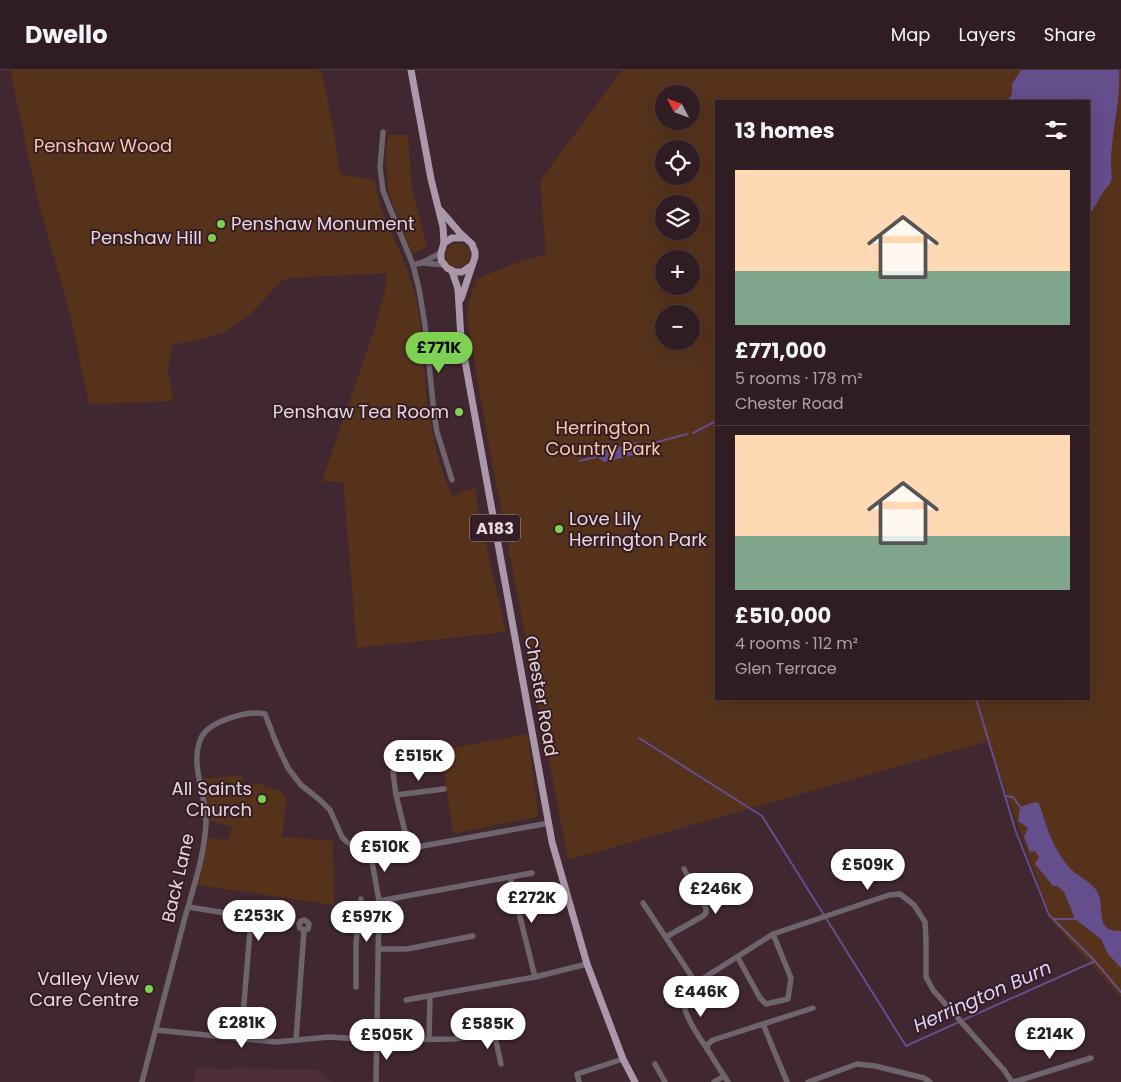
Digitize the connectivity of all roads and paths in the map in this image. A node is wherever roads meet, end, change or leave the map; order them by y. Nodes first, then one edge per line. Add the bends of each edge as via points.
1 (411, 70) edge
2 (383, 132) dead end
3 (439, 209) junction
4 (466, 239) junction
5 (444, 243) junction
6 (441, 252) junction
7 (421, 263) junction
8 (413, 265) junction
9 (444, 265) junction
10 (472, 265) junction
11 (452, 271) junction
12 (460, 304) junction
13 (452, 480) dead end
14 (393, 772) dead end
15 (444, 789) dead end
16 (396, 795) junction
17 (549, 823) junction
18 (409, 848) junction
19 (370, 850) junction
20 (684, 869) dead end
21 (532, 873) dead end
22 (510, 877) junction
23 (360, 899) dead end
24 (379, 900) junction
25 (643, 903) dead end
26 (188, 907) junction
27 (304, 930) dead end
28 (772, 934) junction
29 (474, 936) dead end
30 (666, 937) junction
31 (378, 946) junction
32 (738, 958) junction
33 (587, 964) junction
34 (535, 977) junction
35 (696, 983) junction
36 (356, 987) dead end
37 (430, 996) junction
38 (406, 1000) dead end
39 (813, 1008) dead end
40 (763, 1024) junction
41 (519, 1027) dead end
42 (156, 1030) junction
43 (494, 1032) junction
44 (241, 1039) junction
45 (429, 1039) junction
46 (296, 1040) junction
47 (377, 1040) junction
48 (707, 1048) junction
49 (1091, 1058) dead end
50 (623, 1060) junction
51 (501, 1064) dead end
52 (655, 1064) dead end
53 (726, 1079) edge
54 (142, 1082) edge
55 (376, 1082) edge
56 (579, 1082) edge
57 (635, 1082) edge
58 (665, 1082) edge
59 (714, 1082) edge
60 (787, 1082) edge
61 (808, 1082) edge
62 (930, 1082) edge
63 (1013, 1082) edge

1 - 3 main road
2 - 8 street via 380,157 383,191
3 - 4 main road
3 - 5 main road
4 - 5 main road via 452,238
4 - 10 main road via 476,252
5 - 6 main road
6 - 7 street
6 - 9 main road
7 - 8 street
7 - 9 street
8 - 13 street via 423,307 436,426
9 - 11 main road
10 - 11 main road via 462,272
10 - 12 main road, Chester Road / A183
11 - 12 main road, Chester Road / A183
12 - 17 main road, Chester Road / A183 via 461,339
14 - 16 street
15 - 16 street
16 - 18 street
17 - 18 street
17 - 33 main road, Chester Road / A183
18 - 19 street
19 - 24 street
19 - 26 street, Back Lane via 347,842 330,810 295,778 265,714 244,715 220,722 211,726 202,737 198,754 206,822
20 - 30 street via 706,913
21 - 22 street
22 - 24 street
22 - 34 street
23 - 36 street
24 - 31 street
25 - 30 street
26 - 42 street, Back Lane
26 - 44 street via 239,915 247,922 250,931
27 - 46 street
28 - 32 street
28 - 32 street via 792,978 788,999 766,1004
28 - 63 street via 900,894 914,906 924,922 926,978 933,990
29 - 31 street via 407,949
30 - 35 street
31 - 47 street
32 - 35 street
33 - 34 street
33 - 50 main road, Chester Road / A183
34 - 37 street
35 - 48 street via 683,997 684,1012
37 - 38 street
37 - 45 street
39 - 40 street
40 - 48 street via 713,1040
40 - 60 street
41 - 43 street
42 - 44 street
42 - 54 street, Back Lane
43 - 45 street via 454,1039
43 - 51 street
44 - 46 street
45 - 47 street
46 - 47 street via 329,1037
47 - 55 street
48 - 53 street
49 - 63 street
50 - 56 street via 577,1074
50 - 57 main road, Chester Road / A183
52 - 58 street
53 - 59 street
61 - 62 street via 856,1064 875,1066

